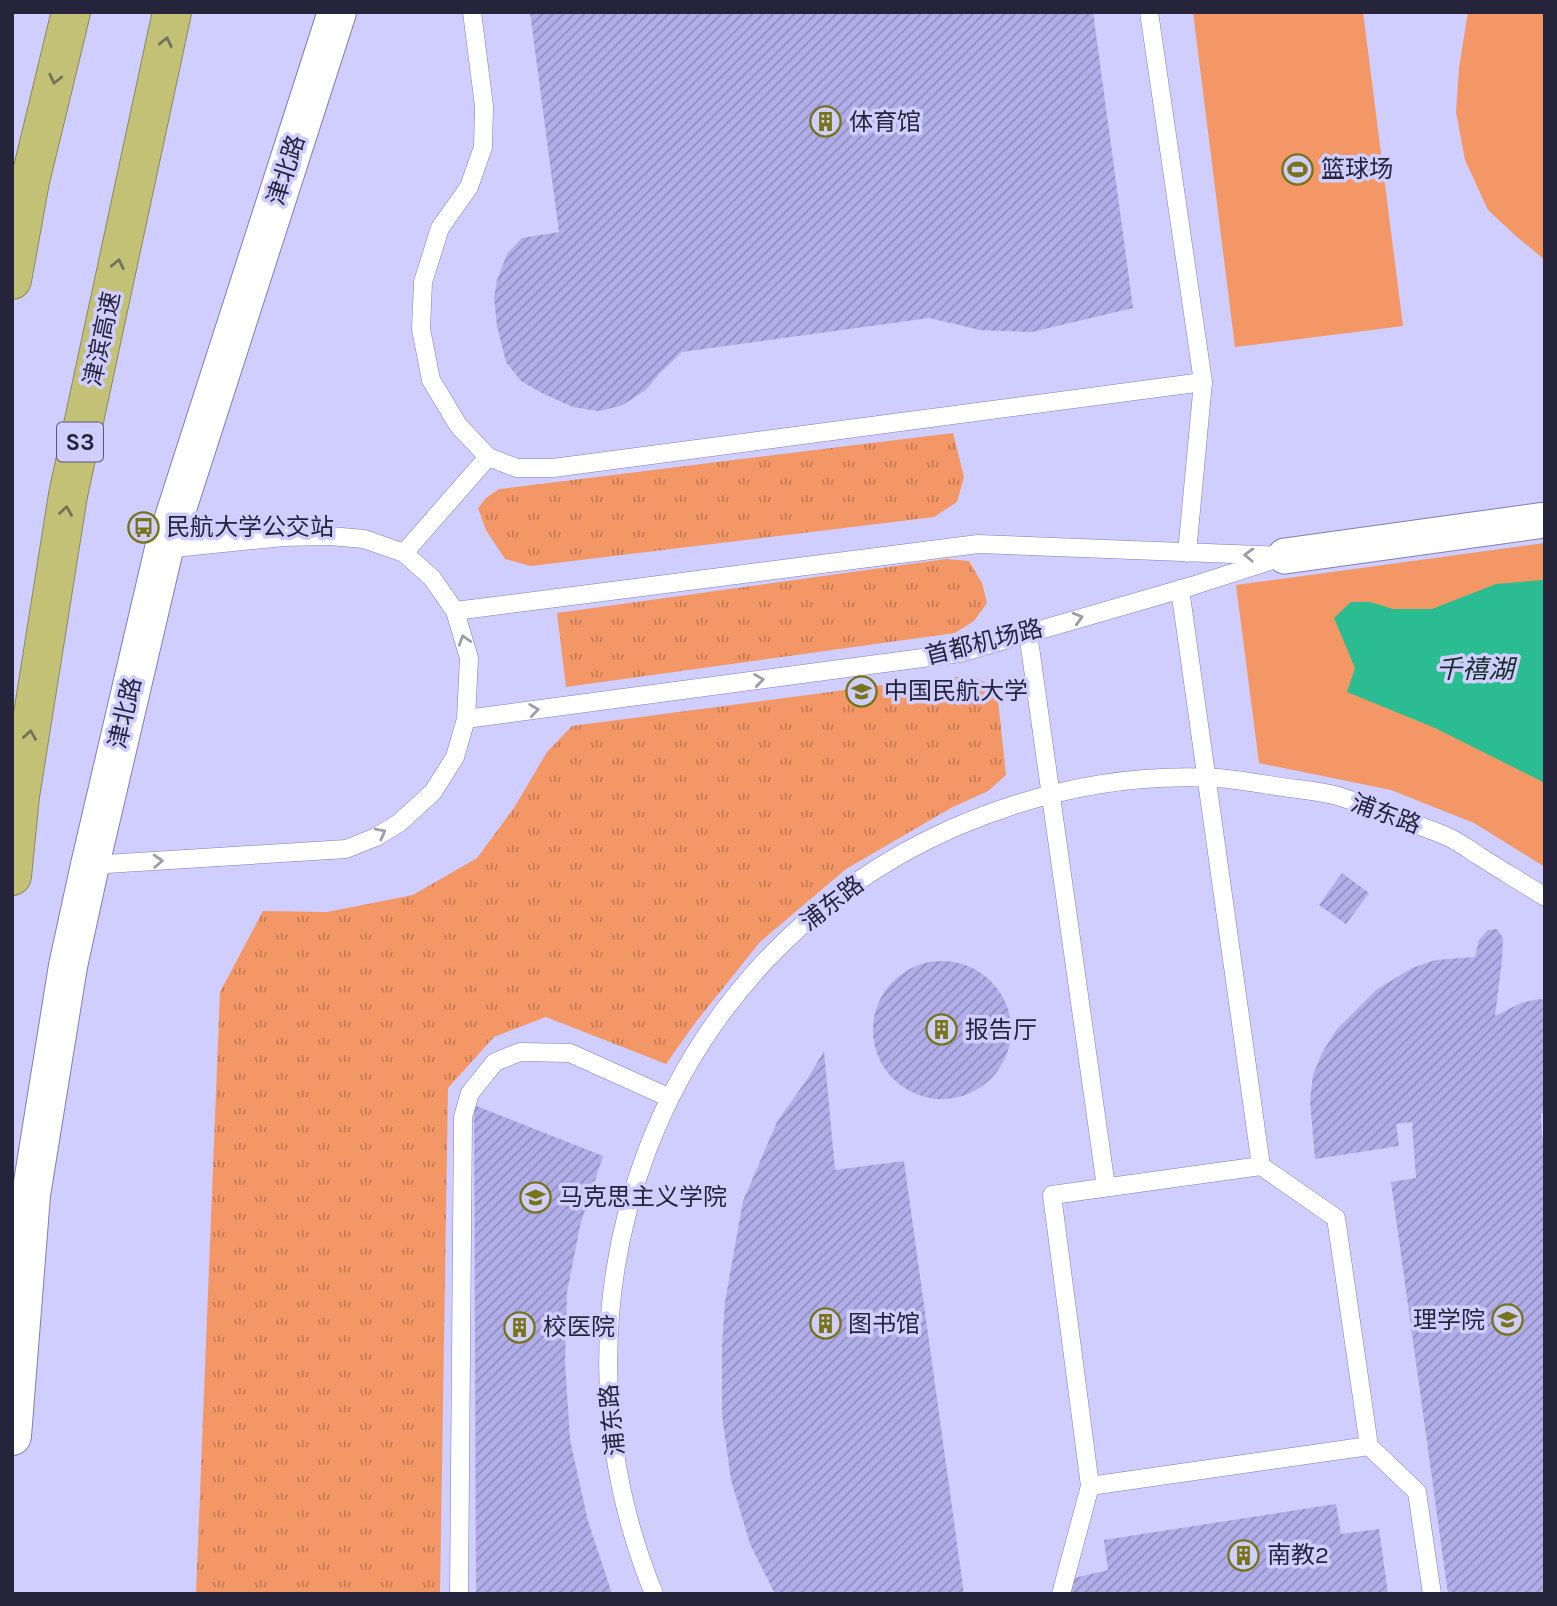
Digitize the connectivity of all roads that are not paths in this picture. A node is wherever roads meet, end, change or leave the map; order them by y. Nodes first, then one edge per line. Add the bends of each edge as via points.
1 (71, 12) edge
2 (172, 12) edge
3 (337, 12) edge
4 (472, 12) edge
5 (1149, 12) edge
6 (12, 280) edge
7 (1203, 382) junction
8 (488, 457) junction
9 (1545, 520) edge
10 (164, 549) junction
11 (404, 553) junction
12 (1187, 553) junction
13 (1285, 556) junction
14 (1180, 589) junction
15 (455, 611) junction
16 (1028, 633) junction
17 (466, 719) junction
18 (1207, 778) junction
19 (1050, 794) junction
20 (90, 865) junction
21 (12, 876) edge
22 (1545, 897) edge
23 (670, 1098) junction
24 (1261, 1166) junction
25 (1106, 1187) junction
26 (12, 1436) edge
27 (1369, 1446) junction
28 (1090, 1486) junction
29 (458, 1594) edge
30 (654, 1594) edge
31 (1061, 1594) edge
32 (1432, 1594) edge

1 -> 6 highway via 30,181
21 -> 2 highway, 津滨高速 / S3 via 20,796 68,495
3 - 10 street, 津北路
4 - 8 lane via 484,106 484,147 469,187 440,228 423,282 421,329 431,380 458,425
5 - 7 lane
7 - 8 lane via 553,468 517,468
7 - 12 lane
8 - 11 lane
9 - 13 street, 首都机场路
10 - 11 lane via 330,536 364,539
10 - 20 street, 津北路
11 - 15 lane via 432,578
13 -> 12 lane, 首都机场路
12 - 15 lane, 首都机场路 via 978,544
13 - 14 lane, 首都机场路
16 -> 14 lane, 首都机场路
14 - 18 lane
17 -> 15 lane via 469,658
17 -> 16 lane, 首都机场路 via 960,653
16 - 19 lane
20 -> 17 lane via 346,849 399,823 433,792 455,757
18 - 19 lane, 浦东路 via 1129,780
18 - 22 lane, 浦东路 via 1336,795 1448,837
18 - 24 lane
19 - 23 lane, 浦东路 via 972,820 901,854 806,922 726,1008
19 - 25 lane
20 - 26 street, 津北路 via 68,966 31,1195
23 - 29 lane via 570,1052 520,1052 495,1062 470,1093 463,1117
23 - 30 lane, 浦东路 via 649,1144 625,1219 608,1335 609,1414 616,1466 631,1530
24 - 25 lane
24 - 27 lane via 1336,1218
25 - 28 lane via 1052,1195
27 - 28 lane
27 - 32 lane via 1417,1492
28 - 31 lane

